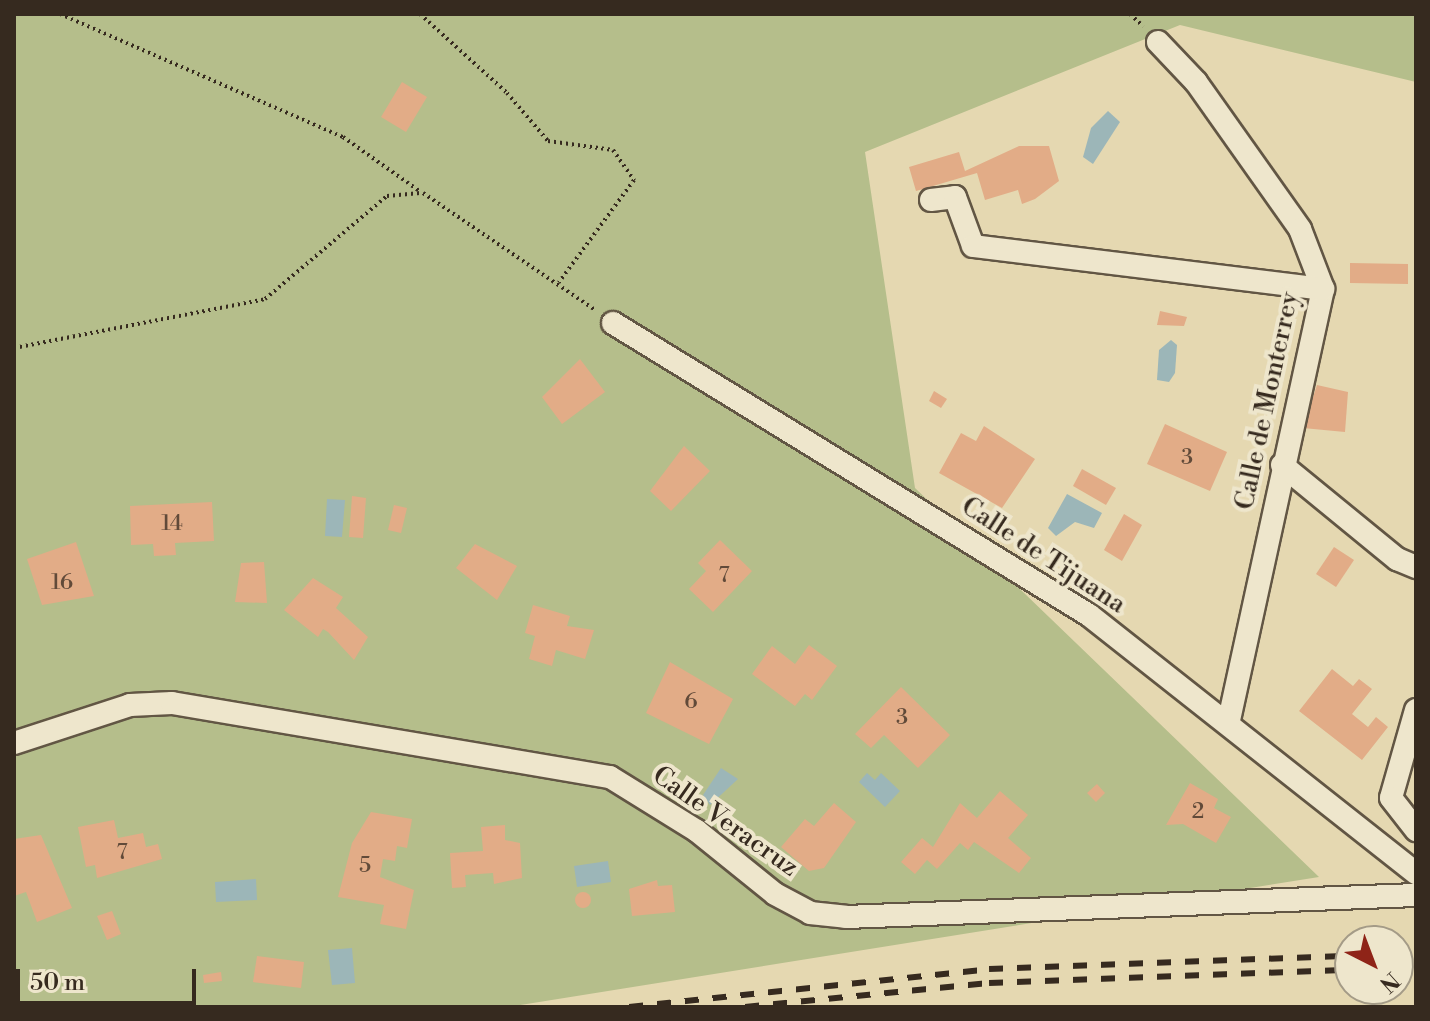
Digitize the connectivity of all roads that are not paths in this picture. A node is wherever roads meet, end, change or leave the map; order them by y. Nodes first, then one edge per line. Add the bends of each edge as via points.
1 (1158, 42) dead end
2 (931, 200) dead end
3 (1323, 289) junction
4 (613, 323) road end
5 (1282, 465) junction
6 (1416, 567) edge
7 (1416, 710) edge
8 (1228, 724) junction
9 (14, 743) edge
10 (1416, 830) edge
11 (1413, 862) edge
12 (1416, 895) edge

1 - 3 street, Calle de Monterrey via 1196,82 1300,229
2 - 3 street via 955,197 973,246
3 - 5 street, Calle de Monterrey
4 - 8 street, Calle de Tijuana via 1089,615
5 - 6 street via 1397,559
5 - 8 street, Calle de Monterrey
7 - 10 street via 1391,798
8 - 11 street, Calle de Tijuana
9 - 12 street, Calle Veracruz via 130,705 172,703 610,777 697,831 775,894 810,913 846,917

